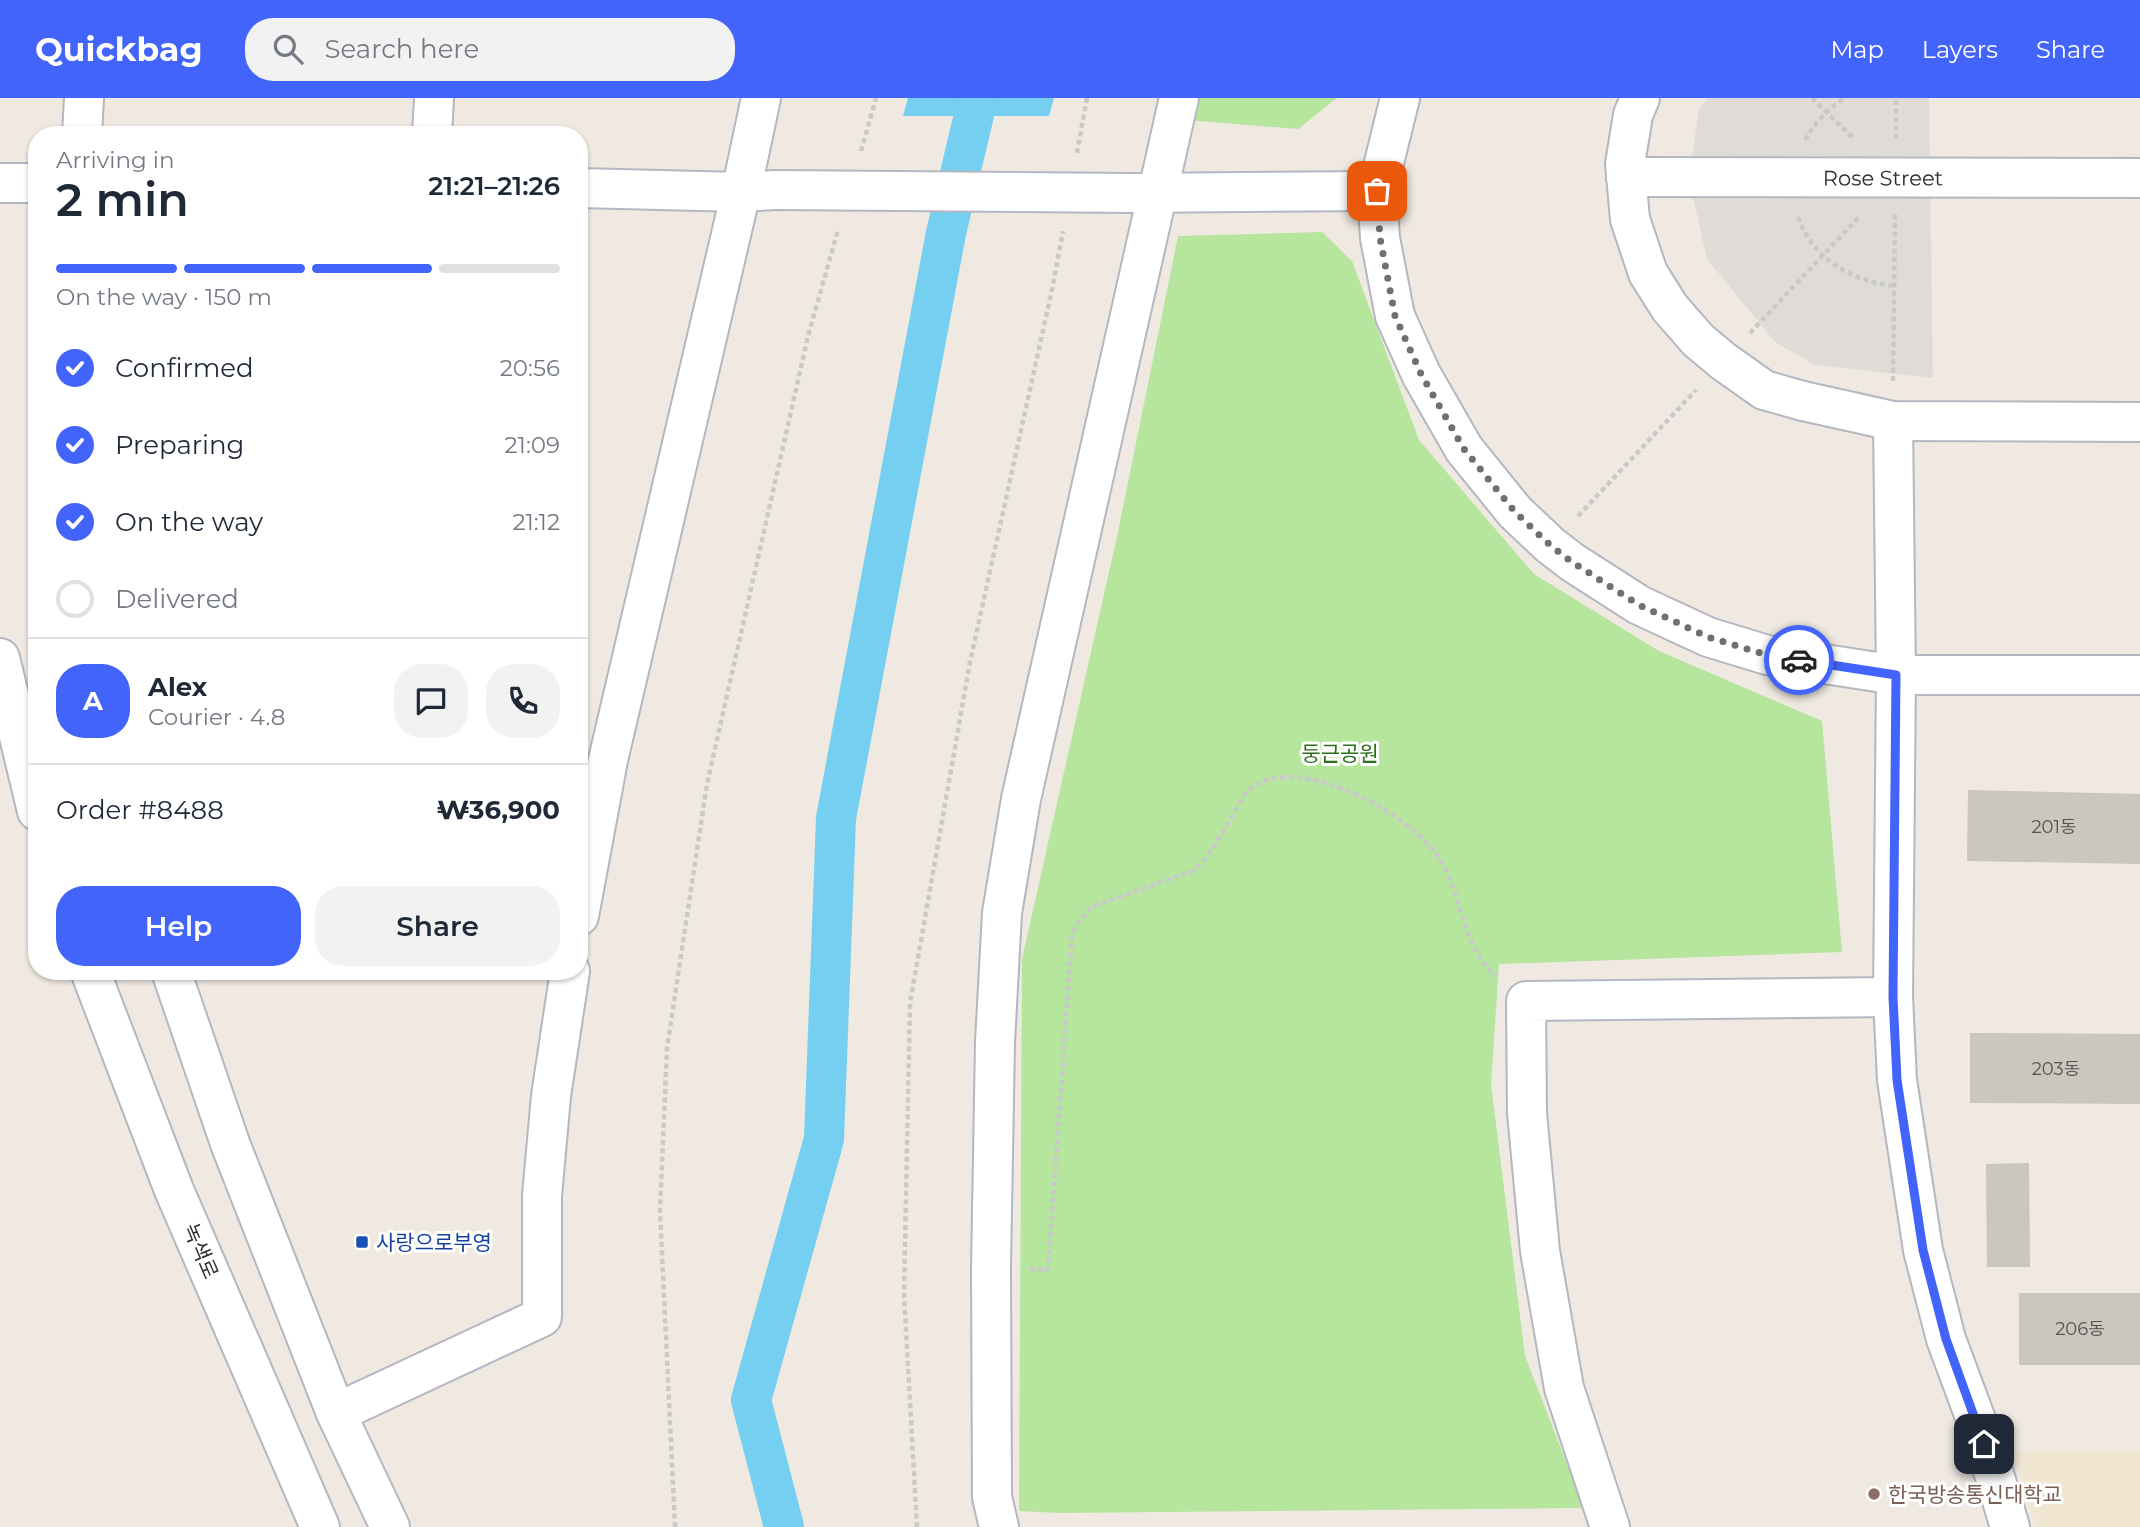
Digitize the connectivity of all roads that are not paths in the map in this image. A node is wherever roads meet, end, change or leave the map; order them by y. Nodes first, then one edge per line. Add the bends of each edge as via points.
1 (85, 98) edge
2 (434, 98) edge
3 (761, 98) edge
4 (1179, 98) edge
5 (1400, 98) edge
6 (1640, 98) edge
7 (83, 126) edge
8 (432, 126) edge
9 (1626, 177) junction
10 (2140, 178) edge
11 (0, 183) edge
12 (28, 183) edge
13 (588, 188) edge
14 (758, 191) junction
15 (1377, 191) junction
16 (1145, 193) junction
17 (1894, 421) junction
18 (2140, 422) edge
19 (0, 658) edge
20 (1896, 675) junction
21 (2140, 675) edge
22 (28, 773) edge
23 (588, 868) edge
24 (93, 980) edge
25 (175, 980) edge
26 (569, 980) edge
27 (1893, 997) junction
28 (336, 1413) junction
29 (320, 1527) edge
30 (390, 1527) edge
31 (999, 1527) edge
32 (1610, 1527) edge
33 (2010, 1527) edge

1 - 7 street
2 - 8 street
3 - 14 street
4 - 16 street
5 - 15 street
6 - 9 street via 1633,115
9 - 10 street, Rose Street
9 - 17 street via 1630,219 1648,273 1698,340 1764,390
11 - 12 street
13 - 14 street
14 - 16 street, bridge
14 - 23 street via 608,760
15 - 16 street
15 - 20 street via 1380,238 1395,316 1421,374 1464,449 1515,512 1550,545 1639,605 1708,637 1767,655
16 - 31 street via 1004,900 995,1042 991,1268 992,1497
17 - 18 street
17 - 20 street
19 - 22 street
20 - 21 street
20 - 27 street
24 - 29 street, 녹색로 via 174,1190
25 - 28 street via 231,1146
26 - 28 street via 542,1196 542,1317
27 - 32 street via 1526,1001 1527,1113 1540,1251 1564,1388
27 - 33 street via 1897,1080 1923,1250 1946,1339
28 - 30 street

